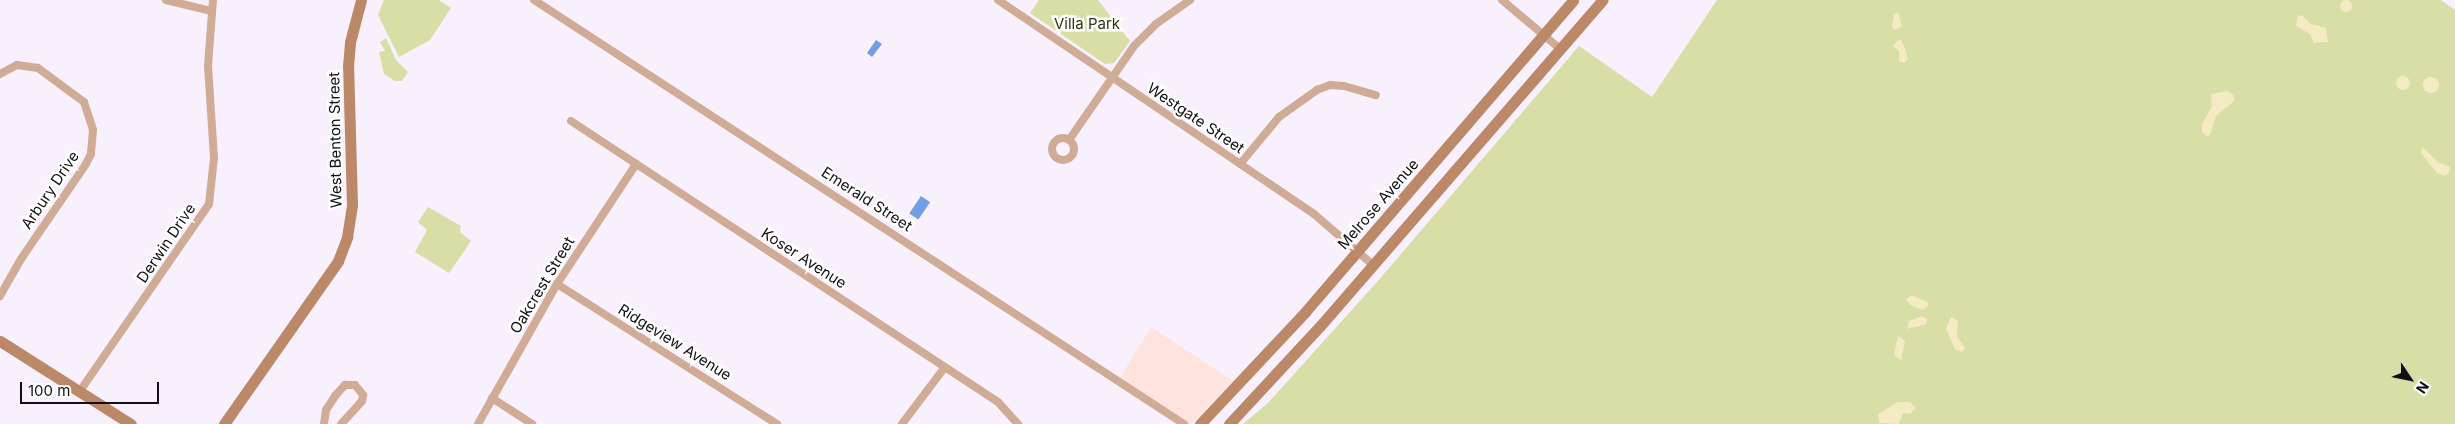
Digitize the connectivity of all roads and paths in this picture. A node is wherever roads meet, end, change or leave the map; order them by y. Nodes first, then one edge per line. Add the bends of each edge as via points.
1 (166, 0) edge
2 (213, 0) edge
3 (361, 0) edge
4 (534, 0) edge
5 (998, 0) edge
6 (1190, 0) edge
7 (1502, 0) edge
8 (1574, 0) edge
9 (1603, 0) edge
10 (211, 11) junction
11 (1543, 34) junction
12 (1559, 48) junction
13 (0, 74) edge
14 (1112, 77) junction
15 (1376, 94) dead end
16 (571, 121) dead end
17 (1069, 140) dead end
18 (636, 164) junction
19 (1240, 164) junction
20 (1357, 251) junction
21 (1373, 265) junction
22 (557, 284) junction
23 (0, 296) edge
24 (0, 341) edge
25 (945, 367) junction
26 (80, 391) junction
27 (492, 398) junction
28 (131, 424) edge
29 (224, 424) edge
30 (324, 424) edge
31 (341, 424) edge
32 (478, 424) edge
33 (532, 424) edge
34 (777, 424) edge
35 (902, 424) edge
36 (1018, 424) edge
37 (1184, 424) edge
38 (1200, 424) edge
39 (1229, 424) edge

1 - 10 street
2 - 10 street, Derwin Drive
3 - 29 main road, West Benton Street via 350,42 348,66 352,205 347,237 338,261
4 - 37 street, Emerald Street
5 - 14 street, Westgate Street
6 - 14 street via 1144,34
7 - 11 street
8 - 11 main road, Melrose Avenue
9 - 12 main road
10 - 26 street, Derwin Drive via 208,66 214,158 208,204
11 - 12 street
11 - 20 main road, Melrose Avenue
12 - 21 main road
13 - 23 street, Arbury Drive via 17,65 38,68 84,102 93,130 91,154 86,164 20,259
14 - 17 street
14 - 19 street, Westgate Street
15 - 19 street via 1330,85 1317,90 1279,116
16 - 18 street, Koser Avenue
18 - 22 street, Oakcrest Street
18 - 25 street, Koser Avenue
19 - 20 street, Westgate Street via 1314,214
20 - 21 street, Westgate Street
20 - 38 main road, Melrose Avenue
21 - 39 main road
22 - 27 street, Oakcrest Street
22 - 34 street, Ridgeview Avenue
24 - 26 main road
25 - 35 street
25 - 36 street, Koser Avenue via 998,402
26 - 28 main road
27 - 32 street, Oakcrest Street
27 - 33 street
30 - 31 street via 326,410 335,396 345,385 355,385 362,401

